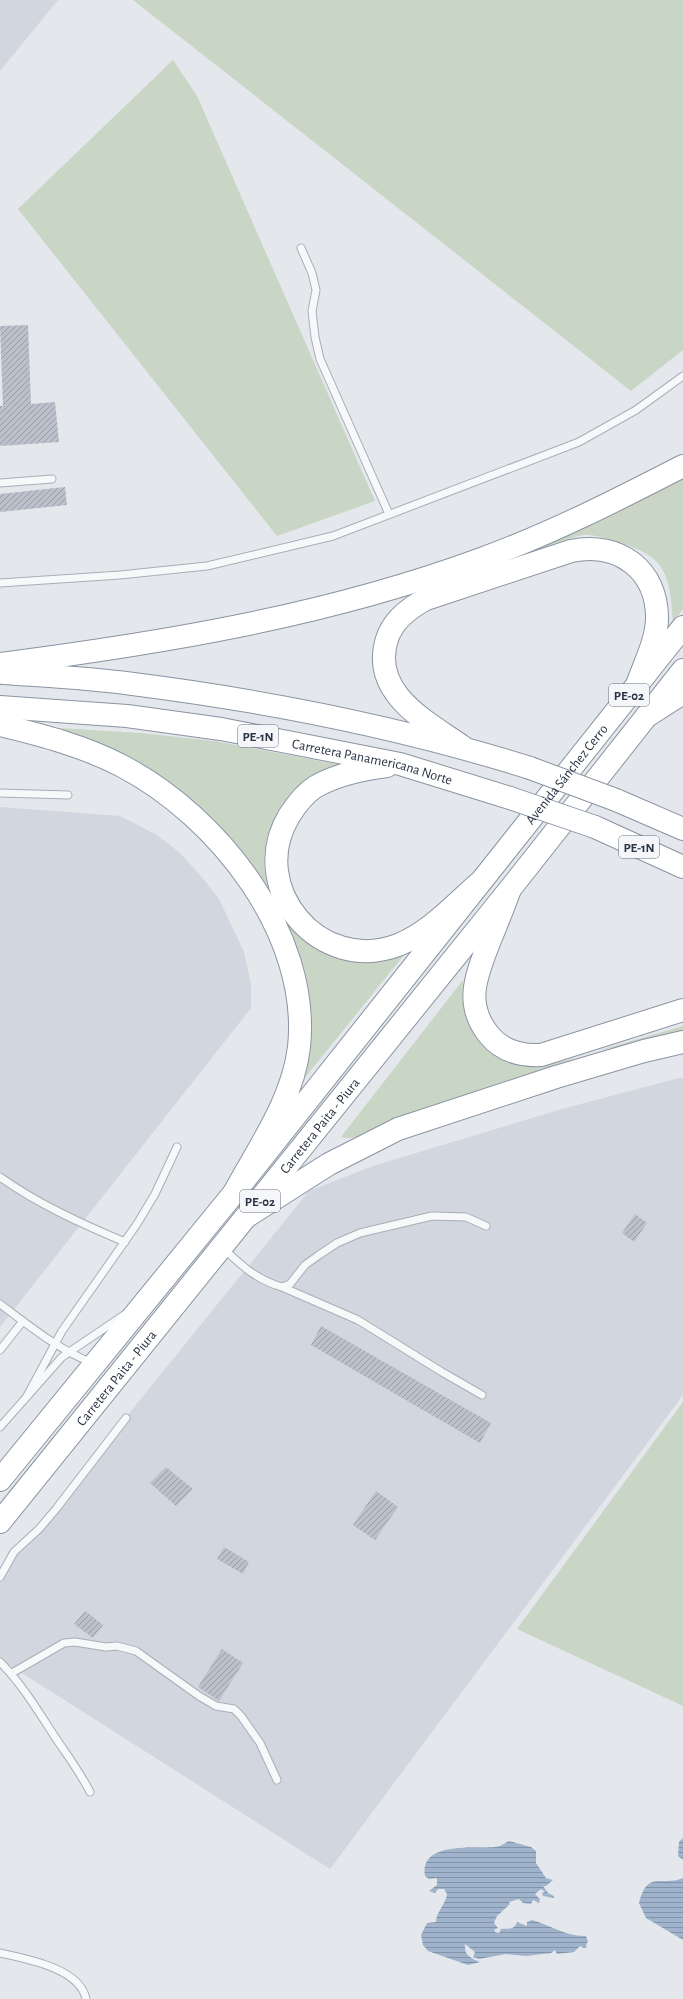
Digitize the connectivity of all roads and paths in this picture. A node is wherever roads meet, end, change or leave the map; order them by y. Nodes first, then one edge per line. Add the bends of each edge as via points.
1 (302, 248) dead end
2 (683, 376) edge
3 (683, 466) edge
4 (52, 479) dead end
5 (0, 483) edge
6 (390, 514) junction
7 (0, 583) edge
8 (683, 627) edge
9 (0, 664) edge
10 (683, 670) edge
11 (0, 672) edge
12 (638, 682) junction
13 (683, 693) edge
14 (0, 707) edge
15 (647, 716) junction
16 (0, 725) edge
17 (463, 747) junction
18 (400, 764) junction
19 (0, 793) edge
20 (68, 795) dead end
21 (655, 816) junction
22 (683, 820) edge
23 (683, 829) edge
24 (534, 859) joint
25 (683, 867) edge
26 (480, 883) junction
27 (510, 889) junction
28 (683, 1010) edge
29 (683, 1042) edge
30 (177, 1147) dead end
31 (0, 1176) edge
32 (234, 1193) junction
33 (249, 1215) junction
34 (486, 1226) dead end
35 (125, 1242) junction
36 (223, 1247) junction
37 (282, 1287) junction
38 (148, 1298) junction
39 (0, 1304) edge
40 (23, 1321) junction
41 (55, 1345) junction
42 (0, 1350) edge
43 (68, 1353) junction
44 (95, 1364) junction
45 (482, 1394) dead end
46 (27, 1396) junction
47 (126, 1418) dead end
48 (0, 1427) edge
49 (0, 1480) edge
50 (0, 1522) edge
51 (0, 1577) edge
52 (0, 1662) edge
53 (12, 1673) junction
54 (277, 1780) dead end
55 (90, 1792) dead end
56 (0, 1953) edge
57 (86, 1999) edge

1 - 6 lane via 316,290 312,311 320,360
2 - 6 lane via 636,410 579,442
3 - 9 highway via 605,506 530,540 405,584 306,611 183,638
4 - 5 lane
6 - 7 lane via 333,536 207,566
8 - 12 highway, Avenida Sánchez Cerro / PE-02
10 - 15 highway, Avenida Sánchez Cerro / PE-02
11 - 17 highway, PE-1N via 131,684 225,697 345,720
12 - 17 highway via 654,637 656,610 646,579 633,564 617,554 592,548 571,551 426,599 410,608 394,625 385,646 386,677 399,698 415,713
12 - 26 highway, Avenida Sánchez Cerro / PE-02
13 - 15 highway
14 - 18 highway, Carretera Panamericana Norte / PE-1N via 128,716 221,729
15 - 24 highway, Avenida Sánchez Cerro / PE-02
16 - 32 highway via 72,745 121,766 165,794 200,823 238,866 269,913 295,981 299,1001 299,1048 283,1100
17 - 21 highway, PE-1N, bridge via 530,768
18 - 25 highway, Carretera Panamericana Norte / PE-1N, bridge via 595,827
18 - 26 highway via 338,777 314,788 299,802 286,822 276,856 280,886 291,910 313,933 334,945 353,950 376,951 399,945 417,935
19 - 20 lane
21 - 22 highway
21 - 23 highway, PE-1N
24 - 27 highway, Carretera Paita - Piura / PE-02
26 - 32 highway, Carretera Paita - Piura / PE-02
27 - 28 highway via 474,987 475,1006 480,1023 498,1044 518,1053 541,1055
27 - 33 highway, Carretera Paita - Piura / PE-02
29 - 33 highway via 556,1078 398,1128 329,1164
30 - 35 lane via 155,1194
31 - 35 lane via 38,1200
32 - 38 highway, Carretera Paita - Piura / PE-02
33 - 36 highway, Carretera Paita - Piura / PE-02
34 - 37 lane via 466,1216 432,1216 360,1233 337,1243 319,1255 305,1265 290,1284
35 - 41 lane via 62,1331
36 - 37 lane via 260,1279
36 - 50 highway, Carretera Paita - Piura / PE-02
37 - 45 lane via 358,1320
38 - 43 lane
38 - 44 highway, Carretera Paita - Piura / PE-02
39 - 40 lane
40 - 41 lane
40 - 42 lane
41 - 43 lane
41 - 46 lane
43 - 44 lane
43 - 46 lane
44 - 49 highway, Carretera Paita - Piura / PE-02
46 - 48 lane
47 - 51 lane via 56,1509 14,1552
52 - 53 lane
53 - 54 lane via 64,1643 117,1646 136,1651 199,1696 216,1706 234,1709 260,1743
53 - 55 lane via 71,1758
56 - 57 lane via 52,1966 74,1979 85,1992

